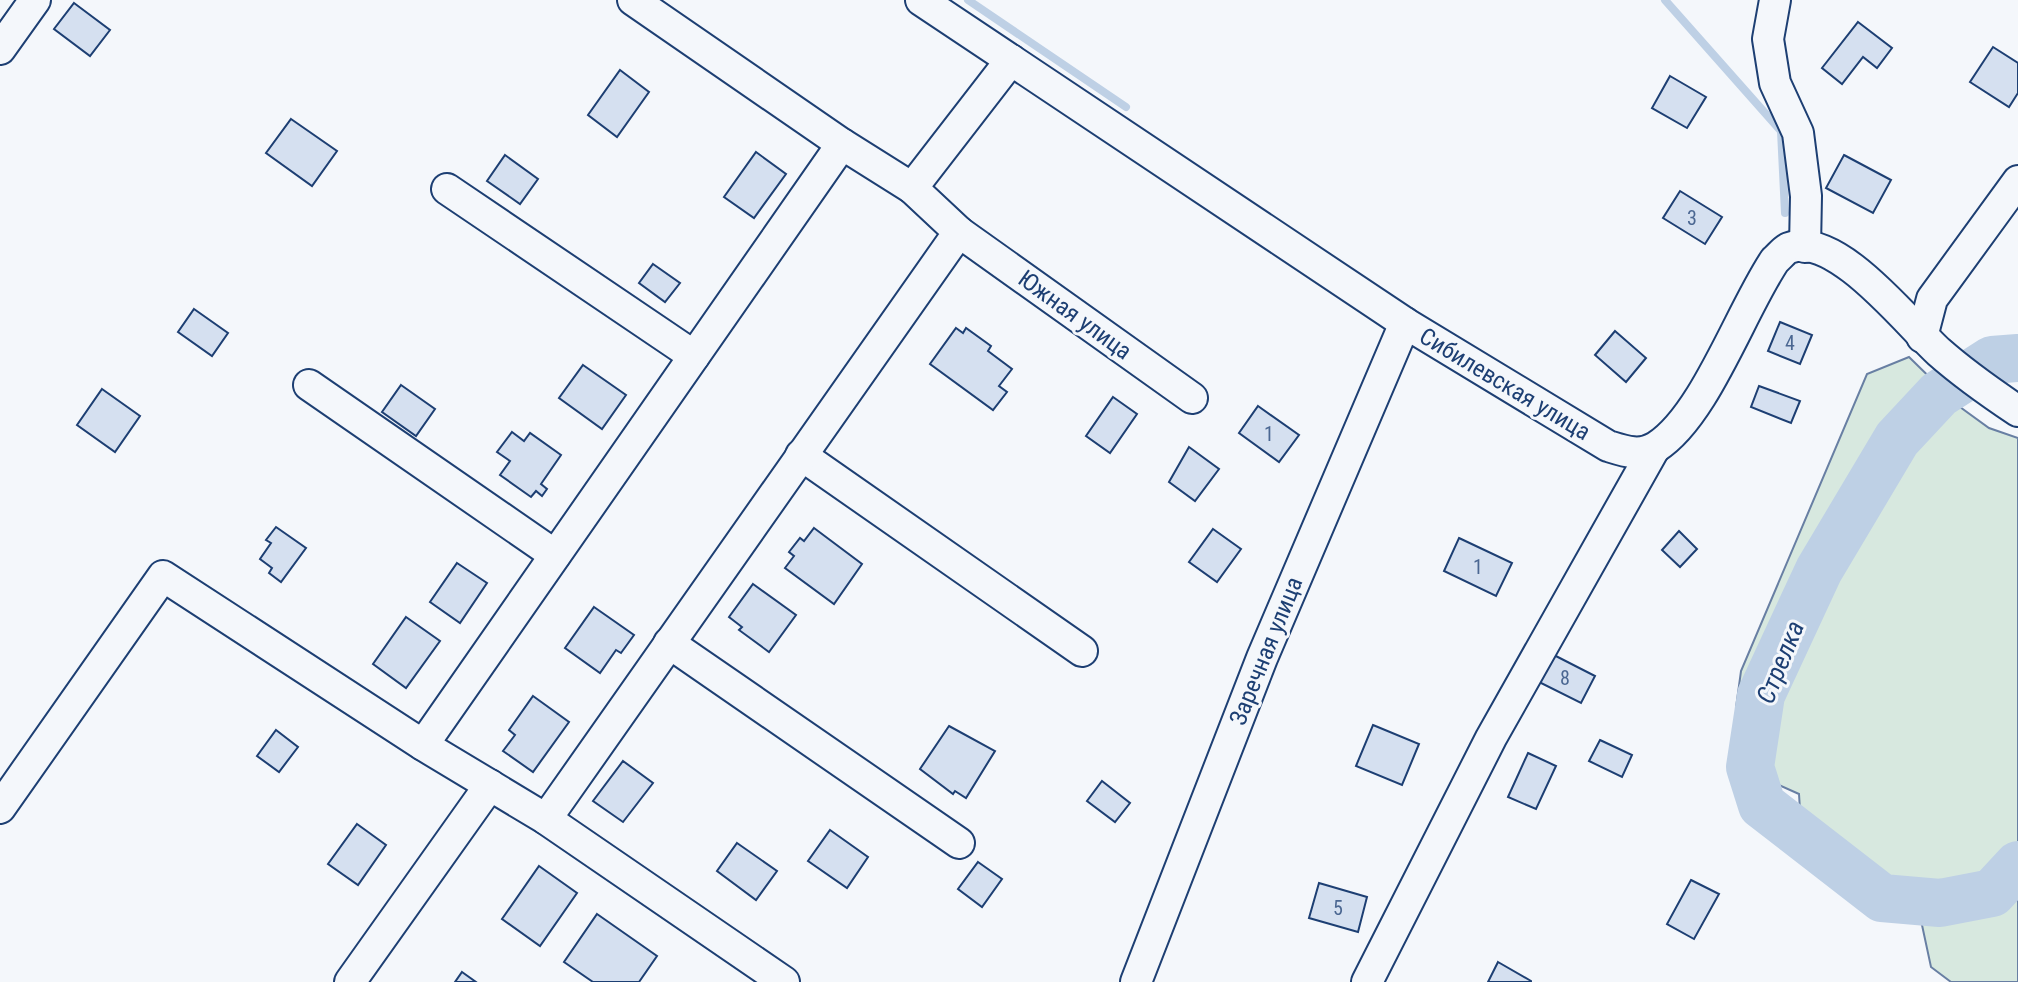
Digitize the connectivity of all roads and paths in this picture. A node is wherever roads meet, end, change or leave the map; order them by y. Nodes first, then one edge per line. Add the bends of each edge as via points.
1 (35, 0) edge
2 (633, 0) edge
3 (921, 0) edge
4 (1775, 0) edge
5 (0, 49) edge
6 (1011, 60) junction
7 (842, 144) junction
8 (2018, 181) edge
9 (912, 188) junction
10 (447, 189) dead end
11 (959, 232) junction
12 (1805, 247) junction
13 (1405, 323) junction
14 (1922, 337) junction
15 (694, 356) junction
16 (309, 385) dead end
17 (1192, 398) dead end
18 (2018, 411) edge
19 (1654, 449) junction
20 (801, 455) junction
21 (555, 555) junction
22 (669, 643) junction
23 (1082, 651) dead end
24 (423, 745) junction
25 (490, 785) junction
26 (0, 808) edge
27 (546, 819) junction
28 (959, 843) dead end
29 (350, 982) edge
30 (784, 982) edge
31 (1136, 982) edge
32 (1367, 982) edge

1 - 5 street
2 - 7 street, Южная улица
3 - 6 street, Сибилевская улица
4 - 12 street via 1768,39 1775,83 1798,133 1806,196
6 - 9 street
6 - 13 street, Сибилевская улица
7 - 9 street, Южная улица
7 - 15 street
8 - 14 street via 1932,299
9 - 11 street, Южная улица
10 - 15 street
11 - 17 street, Южная улица
11 - 20 street
12 - 14 street via 1860,274
12 - 19 street via 1788,248 1775,260 1679,427
13 - 19 street, Сибилевская улица via 1608,446 1632,454
13 - 31 street, Заречная улица via 1262,658
14 - 18 street
15 - 21 street
16 - 21 street
19 - 32 street via 1491,738
20 - 22 street
20 - 23 street
21 - 24 street
22 - 27 street
22 - 28 street
24 - 25 street
24 - 26 street via 163,576
25 - 27 street
25 - 29 street
27 - 30 street

